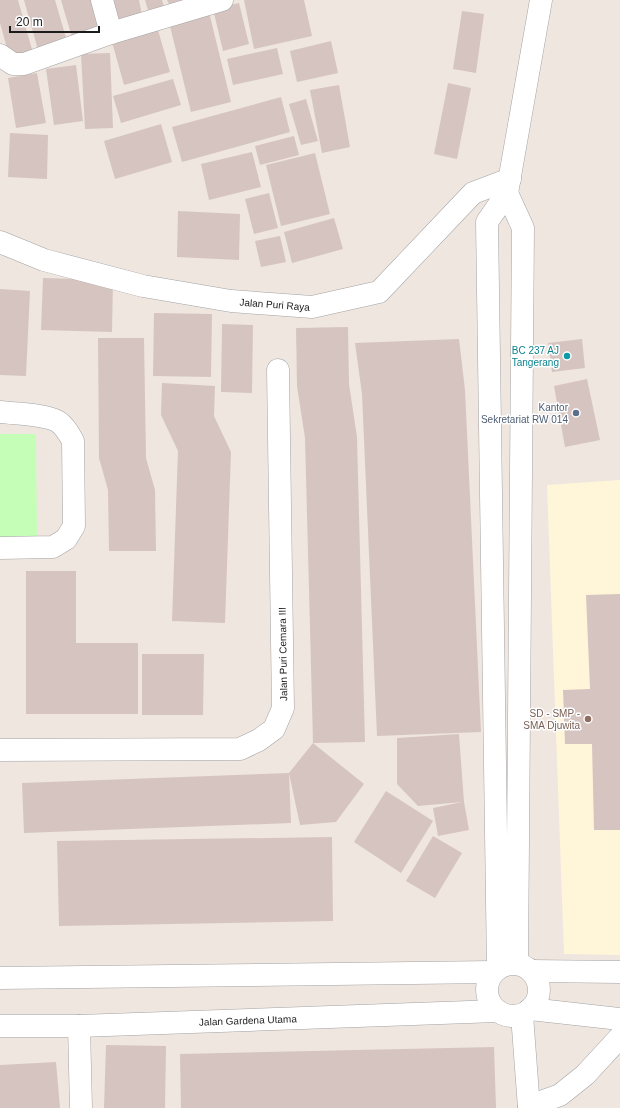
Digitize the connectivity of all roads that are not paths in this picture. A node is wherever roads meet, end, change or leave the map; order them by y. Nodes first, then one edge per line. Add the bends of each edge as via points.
1 (102, 0) edge
2 (222, 0) edge
3 (541, 0) edge
4 (111, 33) junction
5 (0, 55) edge
6 (509, 186) junction
7 (0, 242) edge
8 (278, 370) dead end
9 (0, 412) edge
10 (0, 548) edge
11 (0, 750) edge
12 (510, 968) junction
13 (620, 972) edge
14 (0, 978) edge
15 (497, 1011) junction
16 (526, 1012) junction
17 (620, 1019) edge
18 (0, 1026) edge
19 (79, 1026) junction
20 (620, 1037) edge
21 (529, 1107) edge
22 (81, 1108) edge

1 - 4 street
2 - 4 street
3 - 6 street
4 - 5 street via 24,64 13,64
6 - 7 street, Jalan Puri Raya via 473,193 379,292 312,307 231,301 143,286 44,260
6 - 12 street via 523,228
6 - 12 street via 487,222
8 - 11 street, Jalan Puri Cemara III via 284,708 274,730 240,749
9 - 10 street via 39,416 57,421 68,432 73,441 74,518 74,526 66,539 53,547
12 - 13 street
12 - 14 street
12 - 15 street via 489,979 486,988 487,996
12 - 16 street via 536,978 539,985 536,1001
15 - 16 street via 513,1016
15 - 19 street, Jalan Gardena Utama
16 - 17 street
16 - 21 street
18 - 19 street, Jalan Gardena Utama
19 - 22 street
20 - 21 street via 585,1075 560,1095

